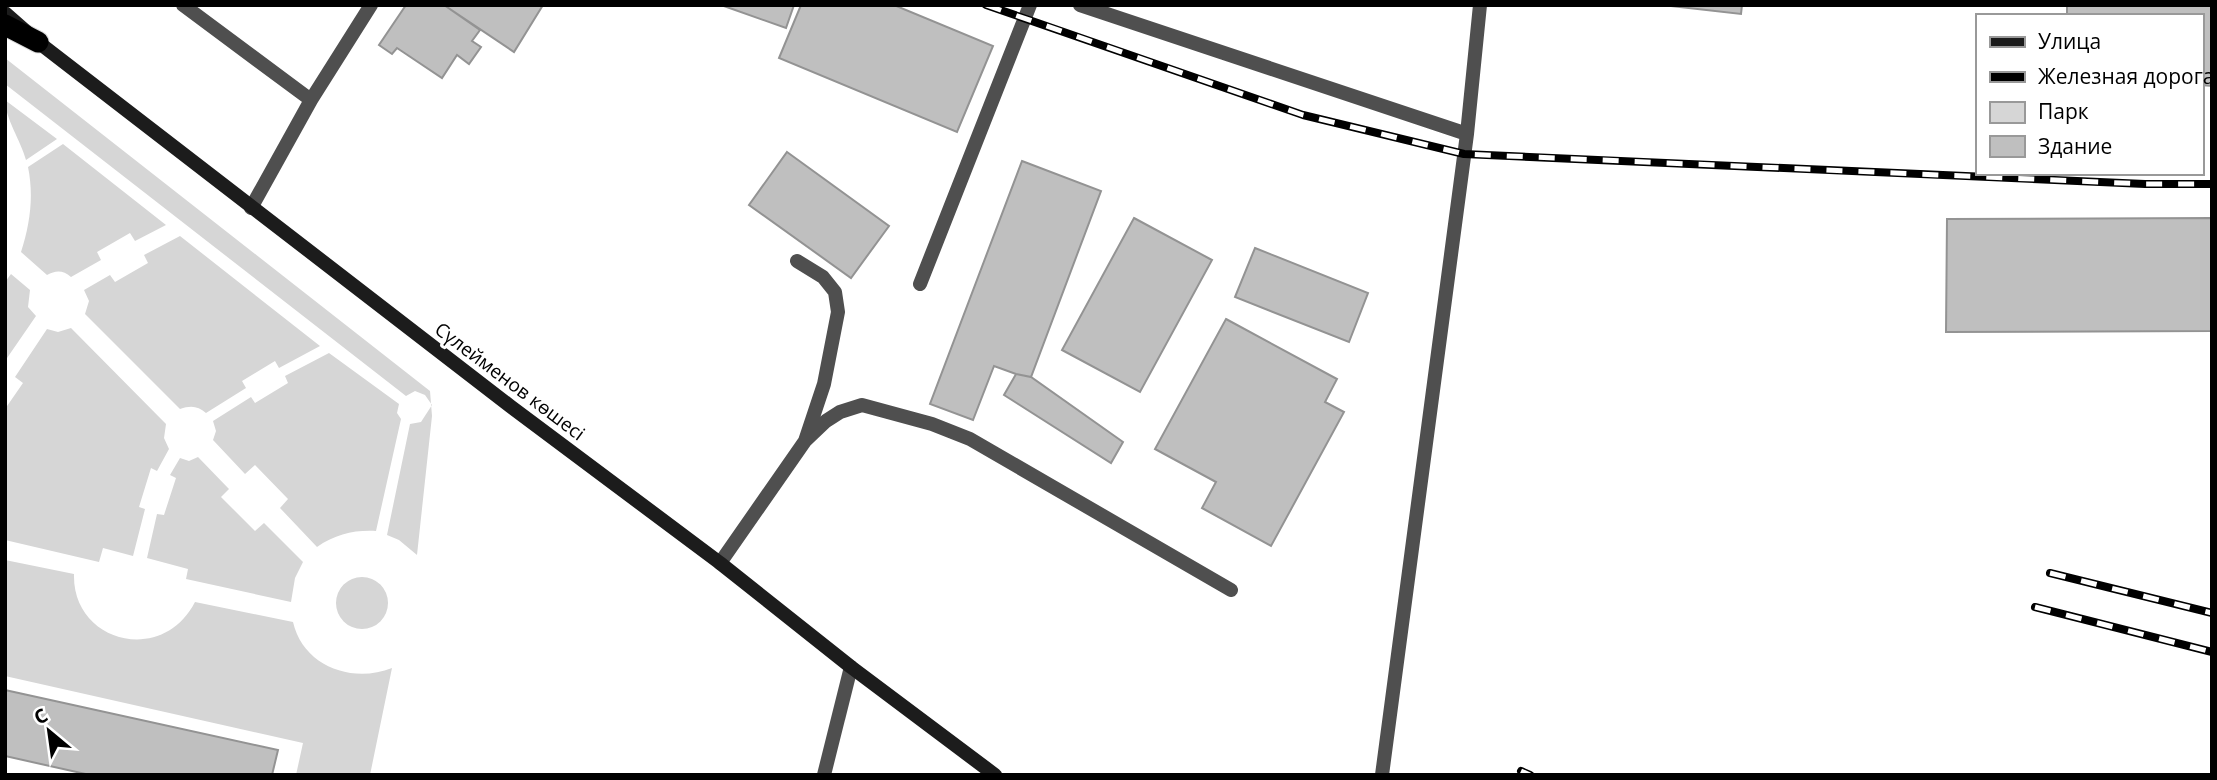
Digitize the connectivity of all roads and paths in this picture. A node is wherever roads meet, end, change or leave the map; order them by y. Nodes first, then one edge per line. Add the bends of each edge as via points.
1 (371, 5) edge
2 (1030, 5) edge
3 (1080, 5) edge
4 (1480, 5) edge
5 (188, 7) edge
6 (5, 13) edge
7 (5, 25) edge
8 (38, 42) junction
9 (311, 100) junction
10 (1467, 134) junction
11 (251, 208) junction
12 (796, 261) dead end
13 (920, 284) dead end
14 (805, 441) junction
15 (720, 563) junction
16 (1231, 590) dead end
17 (851, 667) junction
18 (824, 775) edge
19 (995, 775) edge
20 (1381, 775) edge

1 - 9 street
2 - 13 street
3 - 10 street
4 - 10 street
5 - 9 street
6 - 8 street, Сүлейменов көшесі
7 - 8 highway
8 - 11 street, Сүлейменов көшесі
9 - 11 street
10 - 20 street
11 - 15 street, Сүлейменов көшесі
12 - 14 street via 835,292 838,312 824,384
14 - 15 street
14 - 16 street via 825,421 862,405 932,424 970,439
15 - 17 street, Сүлейменов көшесі
17 - 18 street
17 - 19 street, Сүлейменов көшесі

